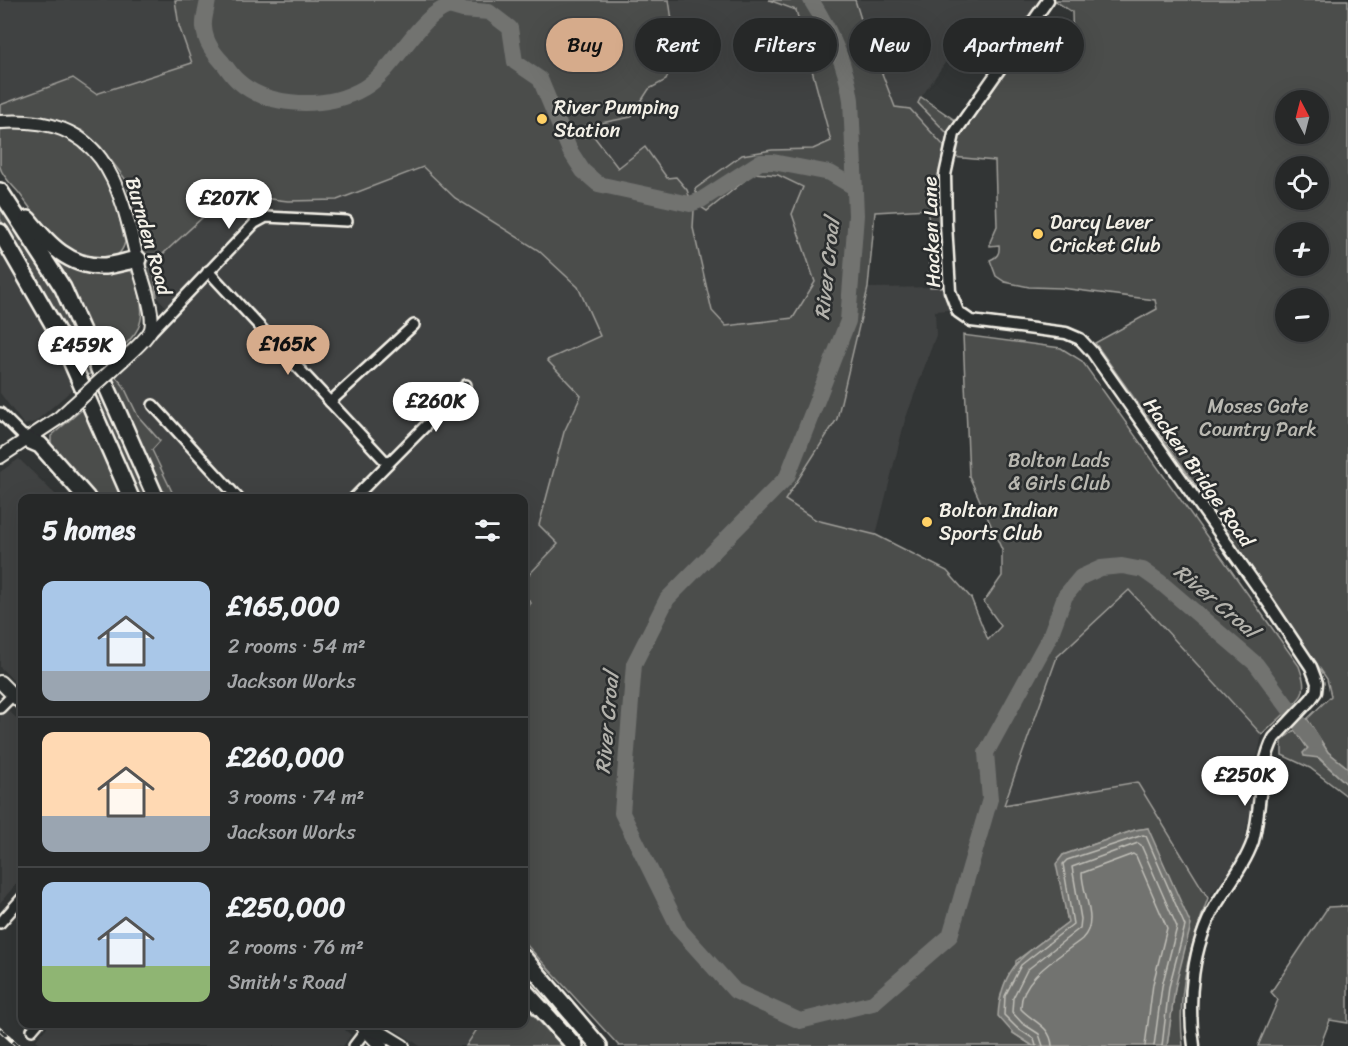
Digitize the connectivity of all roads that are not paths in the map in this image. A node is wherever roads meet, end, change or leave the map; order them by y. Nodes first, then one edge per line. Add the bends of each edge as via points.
1 (1048, 0) edge
2 (0, 122) edge
3 (0, 184) edge
4 (0, 191) edge
5 (346, 220) dead end
6 (0, 232) edge
7 (138, 259) junction
8 (208, 271) junction
9 (958, 312) joint
10 (414, 325) dead end
11 (150, 332) junction
12 (466, 385) dead end
13 (330, 402) junction
14 (153, 405) dead end
15 (0, 414) edge
16 (26, 439) junction
17 (0, 457) edge
18 (387, 463) junction
19 (83, 494) edge
20 (128, 494) edge
21 (154, 494) edge
22 (234, 494) edge
23 (358, 494) edge
24 (0, 682) edge
25 (13, 695) junction
26 (18, 700) edge
27 (0, 708) edge
28 (18, 903) edge
29 (0, 923) edge
30 (528, 963) edge
31 (549, 987) junction
32 (528, 994) edge
33 (362, 1028) edge
34 (365, 1028) edge
35 (368, 1028) edge
36 (354, 1046) edge
37 (381, 1046) edge
38 (403, 1046) edge
39 (574, 1046) edge
40 (600, 1046) edge
41 (609, 1046) edge
42 (1194, 1046) edge

1 - 9 street, Hacken Lane via 954,134 945,175 945,224 951,299
2 - 7 main road, Burnden Road via 50,125 81,138 93,149 116,184
3 - 7 highway via 57,252 89,265
4 - 21 highway via 63,288
5 - 8 street via 266,218 255,223
6 - 20 highway via 62,340
7 - 11 main road, Burnden Road via 152,320
8 - 11 street
8 - 13 street
9 - 42 street, Hacken Bridge Road via 979,323 1066,333 1080,339 1263,595 1311,667 1317,683 1311,699 1274,738 1268,751 1251,847 1212,913 1191,990
10 - 13 street
11 - 16 main road, bridge via 59,418
12 - 18 street
13 - 18 street
14 - 22 street
15 - 16 street
16 - 17 main road
16 - 19 highway via 40,445
18 - 23 street
24 - 25 main road
25 - 26 main road
25 - 27 street
28 - 29 street
30 - 31 highway
31 - 40 highway
31 - 41 highway
32 - 39 highway
33 - 36 street
34 - 37 main road
35 - 38 main road

